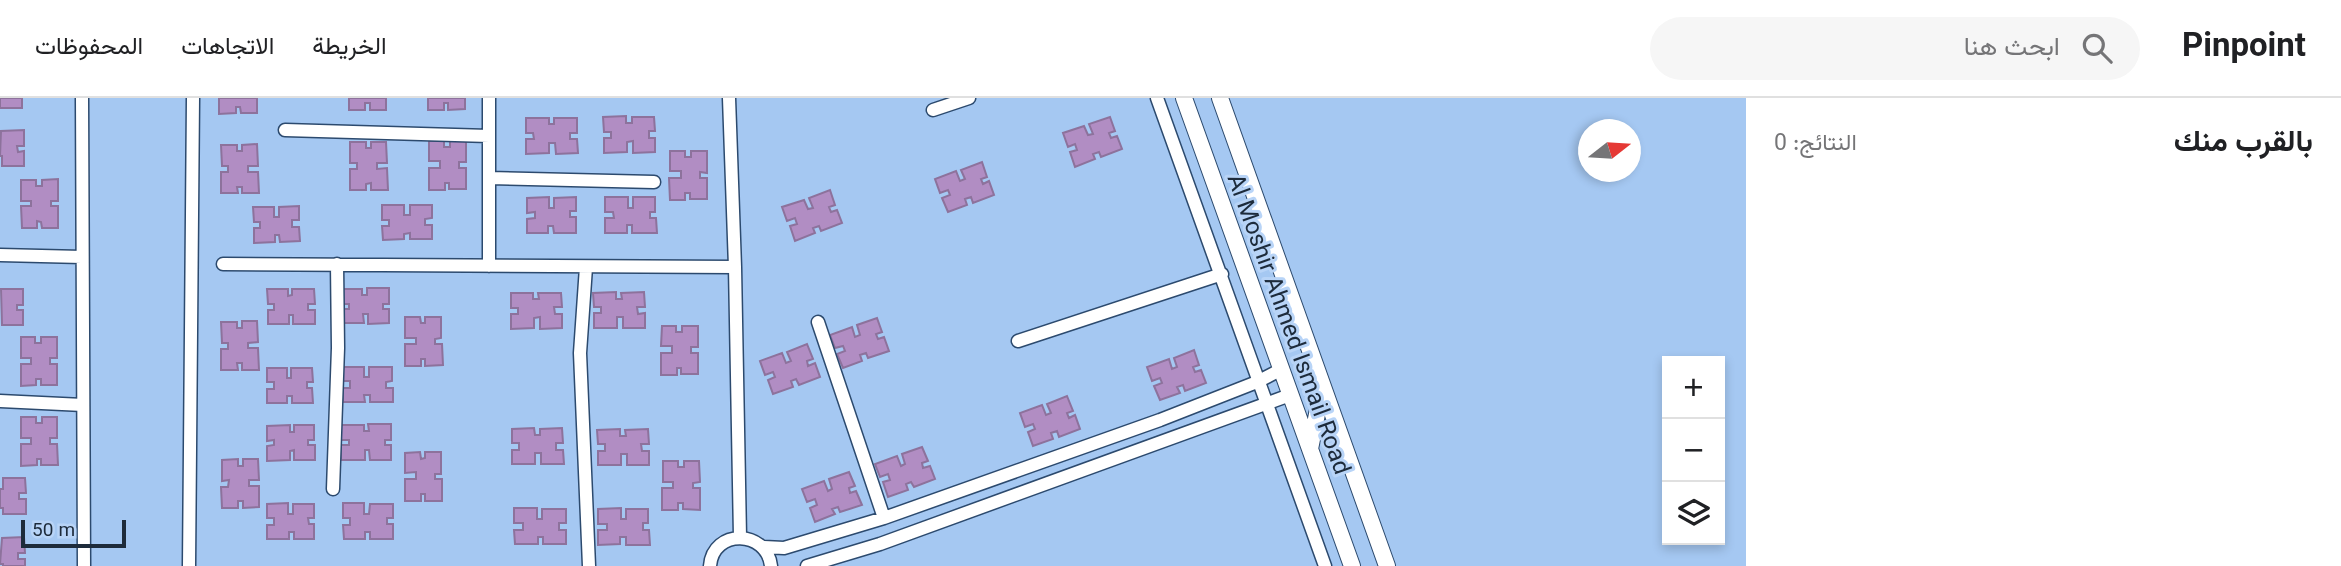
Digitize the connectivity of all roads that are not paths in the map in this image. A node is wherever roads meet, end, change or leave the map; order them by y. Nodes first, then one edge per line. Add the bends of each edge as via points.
1 (82, 98) edge
2 (193, 98) edge
3 (489, 98) edge
4 (729, 98) edge
5 (969, 98) edge
6 (1157, 98) edge
7 (1184, 98) edge
8 (1220, 98) edge
9 (933, 110) dead end
10 (285, 130) dead end
11 (489, 136) junction
12 (489, 177) junction
13 (654, 182) dead end
14 (0, 255) edge
15 (82, 257) junction
16 (223, 264) dead end
17 (337, 264) junction
18 (489, 266) junction
19 (586, 267) junction
20 (735, 267) junction
21 (1222, 274) junction
22 (818, 322) dead end
23 (1018, 341) dead end
24 (1280, 369) junction
25 (1257, 382) junction
26 (1322, 386) junction
27 (1290, 396) junction
28 (0, 401) edge
29 (83, 405) junction
30 (1266, 406) junction
31 (1310, 450) junction
32 (333, 489) dead end
33 (884, 518) junction
34 (740, 537) junction
35 (764, 547) junction
36 (84, 566) edge
37 (189, 566) edge
38 (589, 566) edge
39 (710, 566) edge
40 (772, 566) edge
41 (807, 566) edge
42 (1325, 566) edge
43 (1352, 566) edge
44 (1387, 566) edge

1 - 15 street
2 - 37 street
3 - 11 street
4 - 20 street
5 - 9 street
6 - 21 street
7 - 24 street, Al Moshir Ahmed Ismail Road
8 - 26 street, Al Moshir Ahmed Ismail Road
10 - 11 street
11 - 12 street
12 - 13 street
12 - 18 street
14 - 15 street
15 - 29 street
16 - 17 street
17 - 18 street
17 - 32 street
18 - 19 street
19 - 20 street
19 - 38 street via 580,353
20 - 34 street
21 - 23 street
21 - 25 street
22 - 33 street
24 - 25 street
24 - 27 street, Al Moshir Ahmed Ismail Road
25 - 30 street
25 - 33 street
26 - 31 street
26 - 44 street, Al Moshir Ahmed Ismail Road
27 - 30 street
27 - 31 street, Al Moshir Ahmed Ismail Road
28 - 29 street
29 - 36 street
30 - 41 street
30 - 42 street
31 - 43 street, Al Moshir Ahmed Ismail Road
33 - 35 street via 784,548
34 - 35 street
34 - 39 street via 716,548
35 - 40 street

